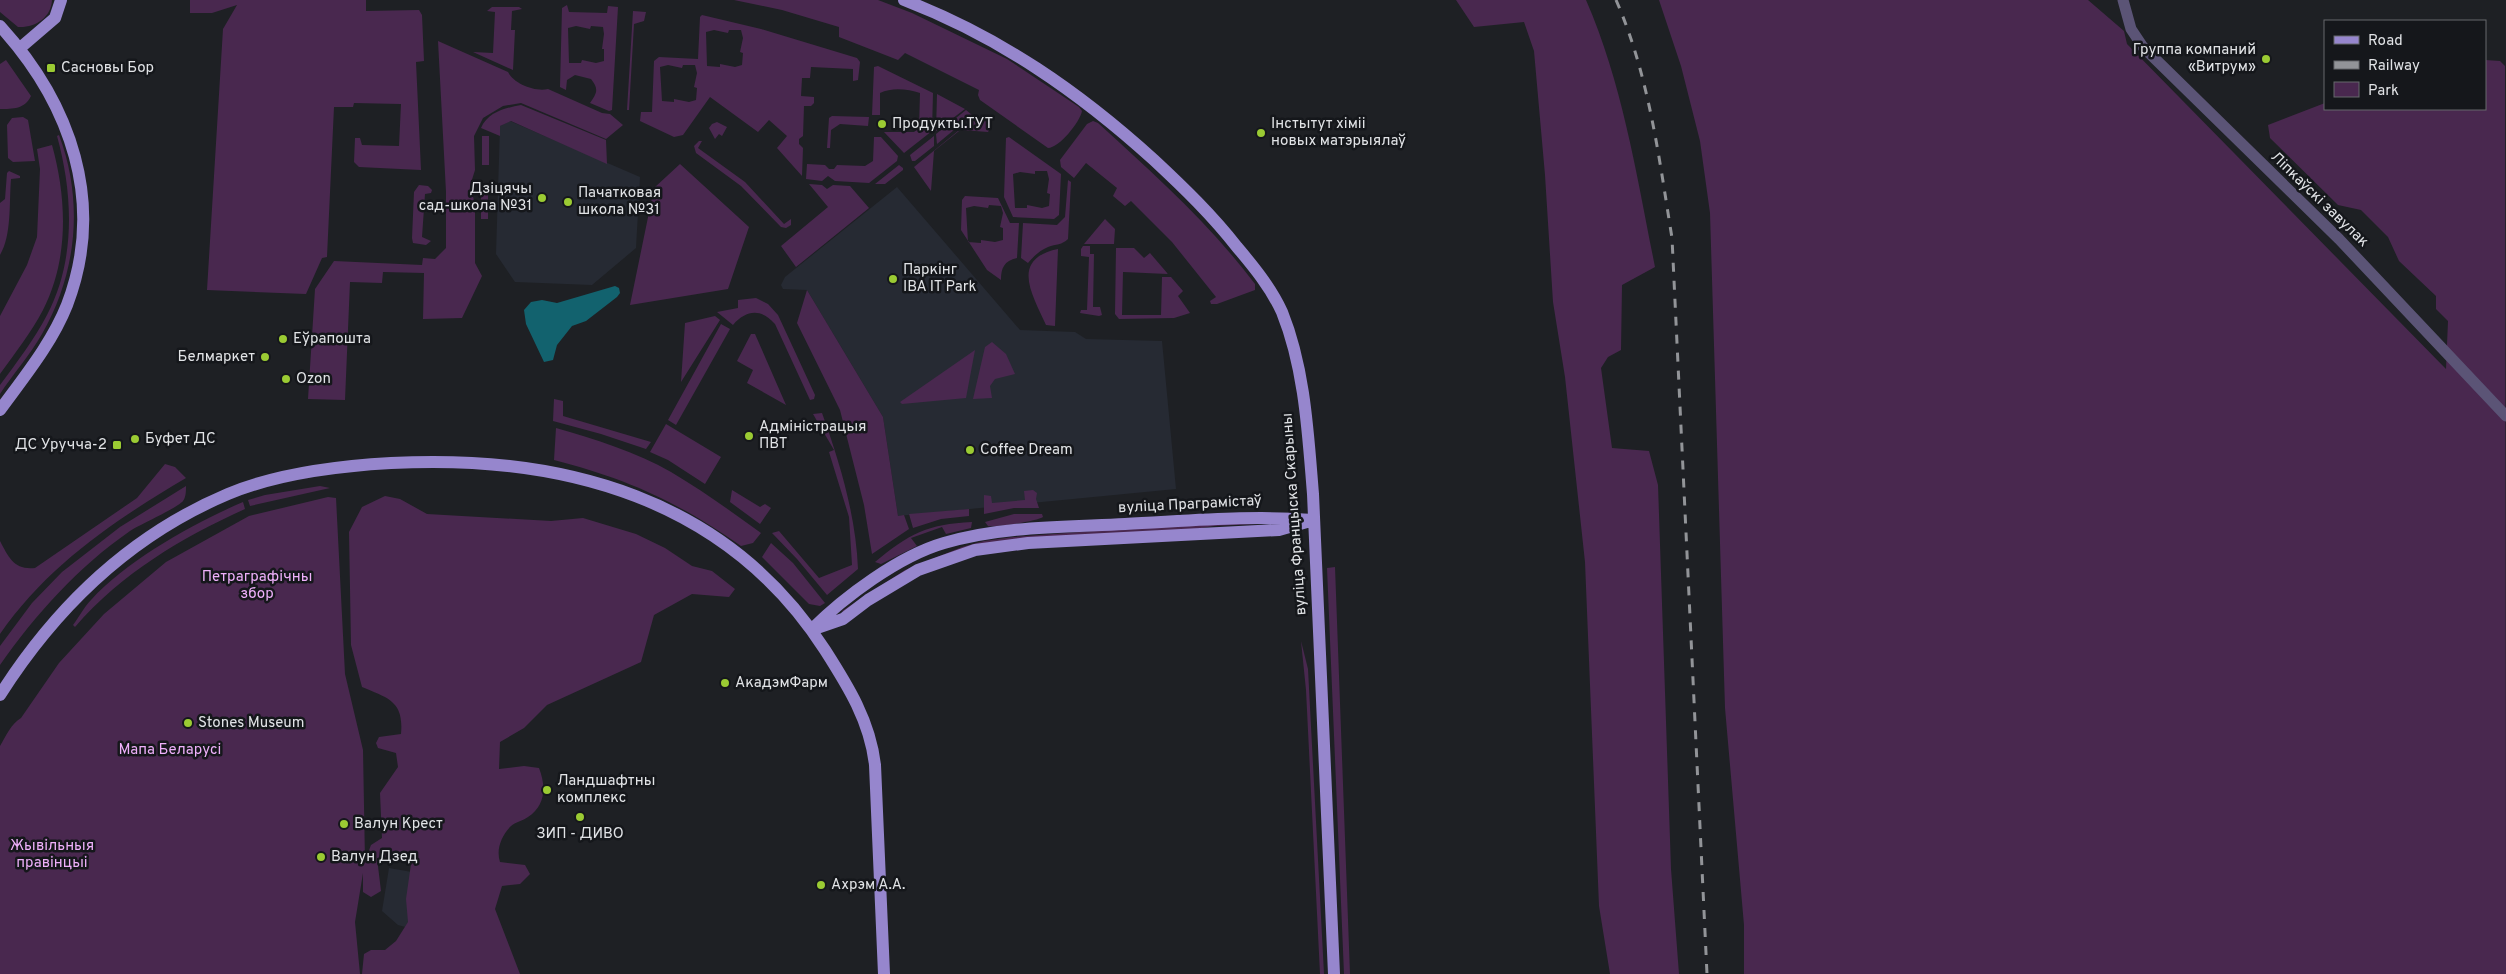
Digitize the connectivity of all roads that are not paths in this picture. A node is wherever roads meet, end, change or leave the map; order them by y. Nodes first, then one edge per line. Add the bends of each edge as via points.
1 (61, 0) edge
2 (904, 0) edge
3 (2123, 0) edge
4 (0, 26) edge
5 (20, 48) junction
6 (0, 410) edge
7 (2506, 416) edge
8 (1314, 520) junction
9 (812, 630) junction
10 (2, 689) edge
11 (884, 974) edge
12 (1334, 974) edge

1 - 5 main road via 55,18
2 - 8 main road, вуліца Францыска Скарыны via 975,32 1057,81 1131,139 1217,221 1271,293 1282,312 1295,352 1308,426
3 - 7 street, Ліпкаўскі завулак via 2131,29 2143,47 2339,239
4 - 5 main road
5 - 6 main road via 52,102 75,152 82,183 84,227 78,271 67,306 41,352
8 - 9 main road, вуліца Праграмістаў via 1279,530 1028,543 975,550 918,570 843,619
8 - 12 main road, вуліца Францыска Скарыны
9 - 10 main road via 764,574 737,551 683,516 640,496 569,475 530,468 454,462 369,464 246,487 167,525 112,564 70,603
9 - 11 main road via 863,713 873,744

